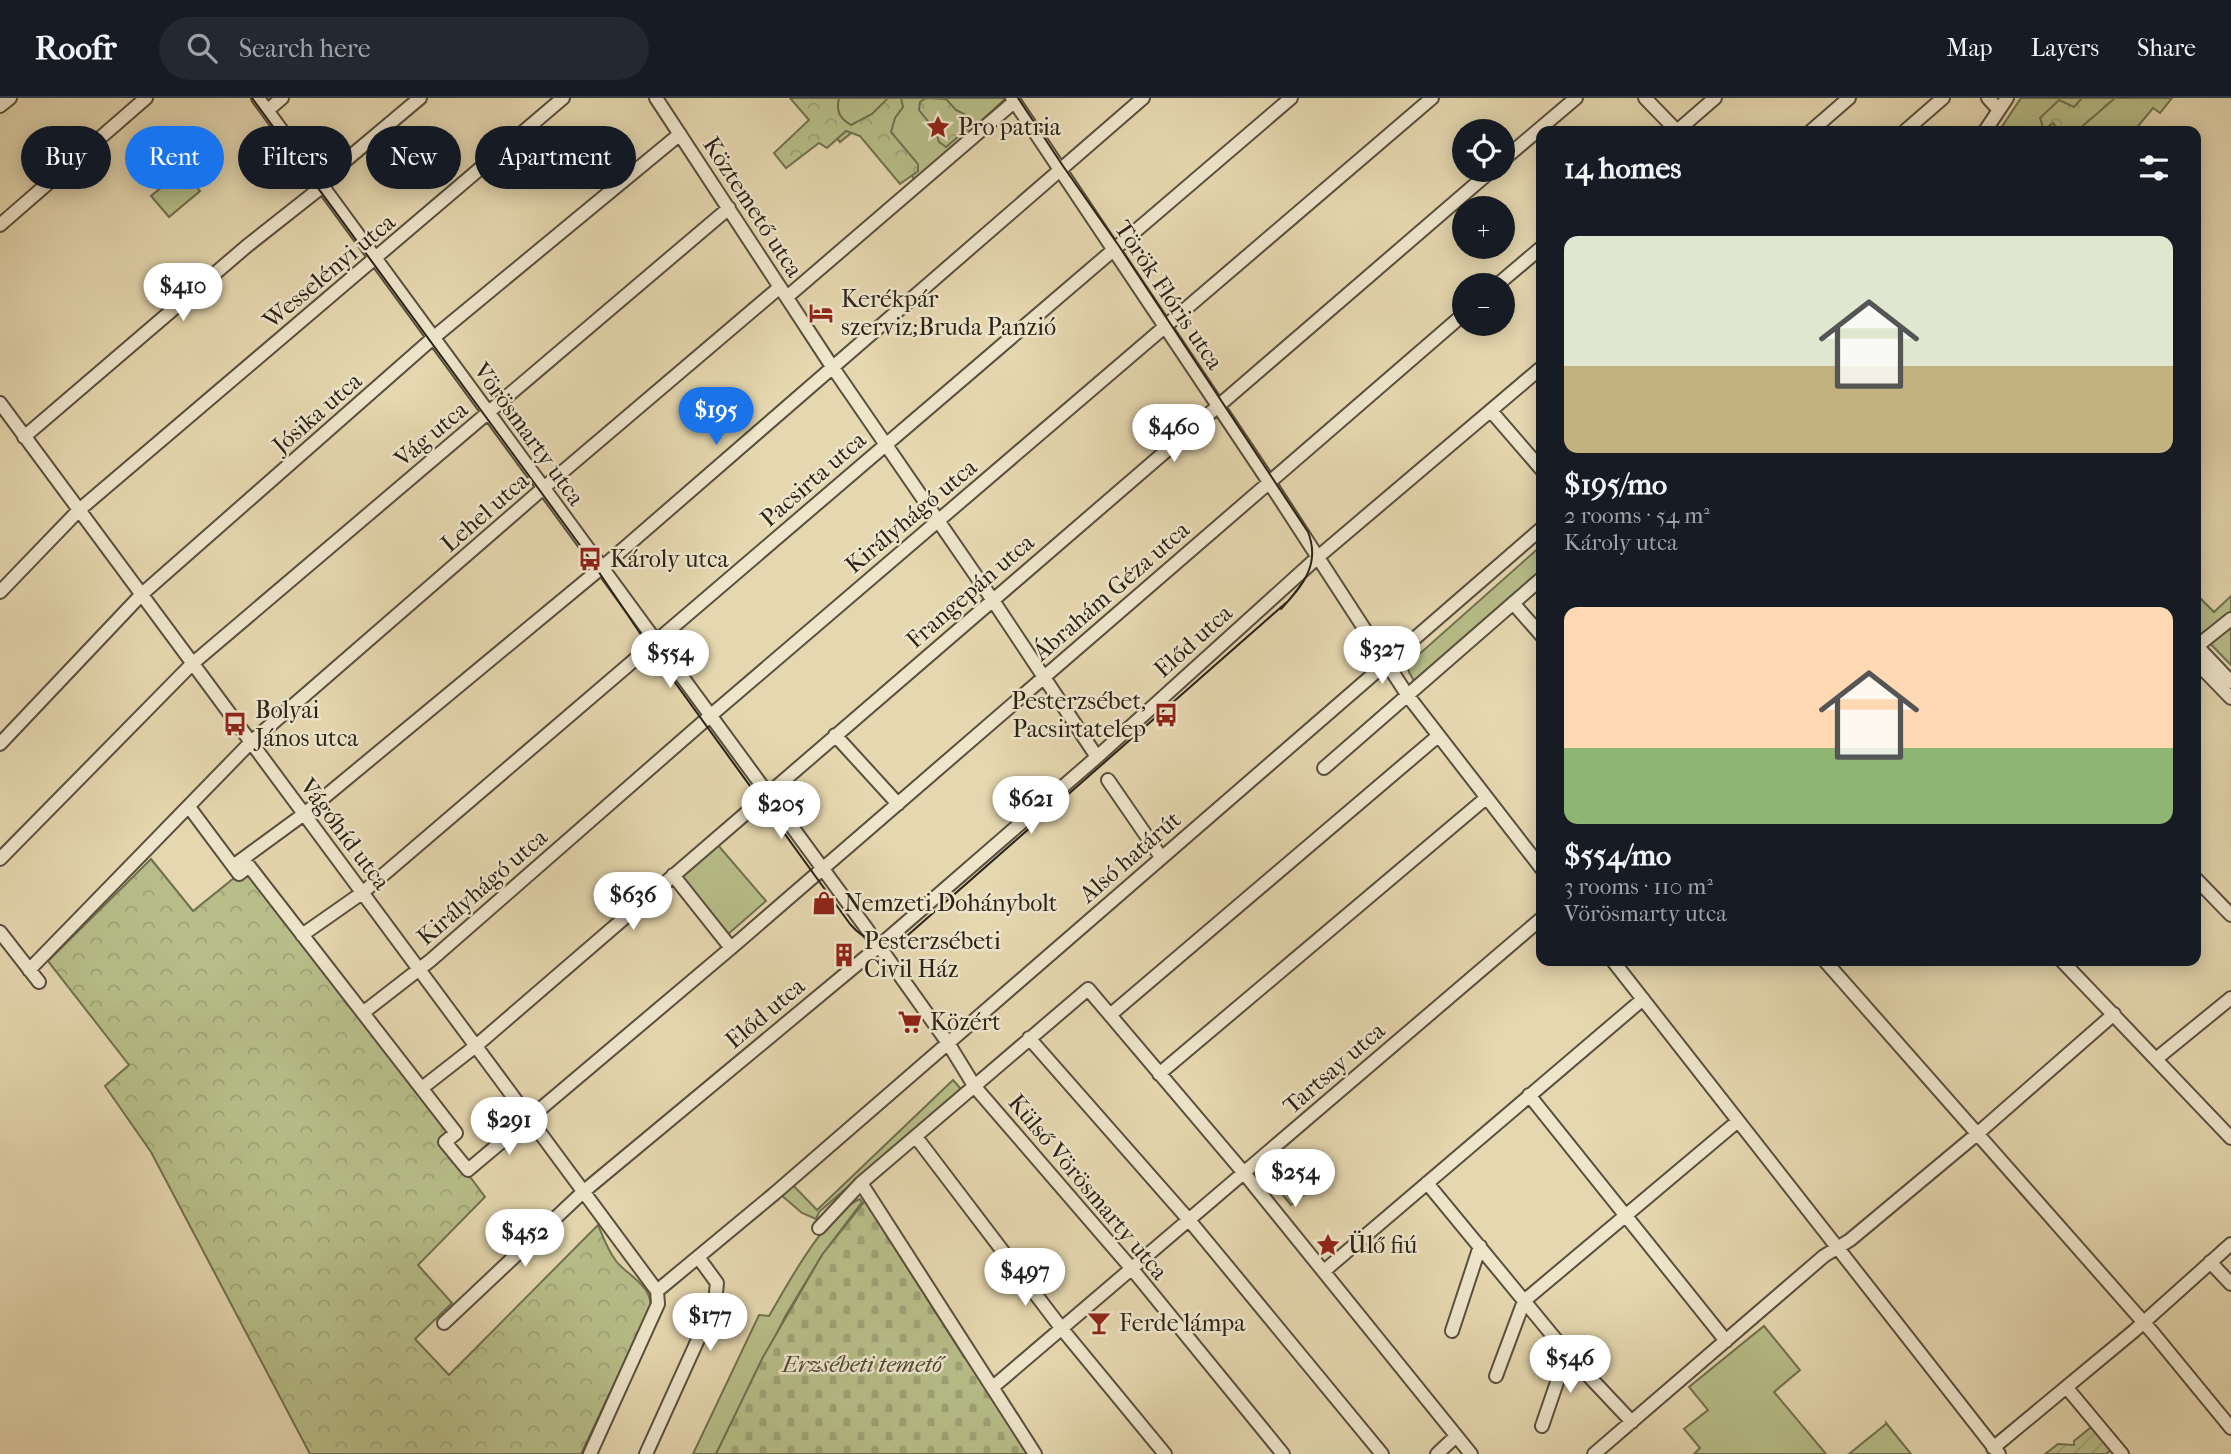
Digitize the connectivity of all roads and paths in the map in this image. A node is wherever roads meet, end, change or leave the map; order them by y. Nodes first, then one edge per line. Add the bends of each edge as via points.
1 (10, 98) edge
2 (146, 98) edge
3 (258, 98) edge
4 (282, 98) edge
5 (420, 98) edge
6 (563, 98) edge
7 (1143, 98) edge
8 (1292, 98) edge
9 (1433, 98) edge
10 (1576, 98) edge
11 (1645, 98) edge
12 (1715, 98) edge
13 (1849, 98) edge
14 (1943, 98) edge
15 (1987, 98) edge
16 (2007, 98) edge
17 (662, 100) edge
18 (1013, 100) edge
19 (0, 106) edge
20 (268, 110) junction
21 (1999, 110) junction
22 (280, 126) edge
23 (1543, 126) edge
24 (1672, 126) edge
25 (1683, 126) edge
26 (1817, 126) edge
27 (1911, 126) edge
28 (1988, 126) edge
29 (1536, 132) edge
30 (680, 134) junction
31 (1515, 150) edge
32 (352, 158) edge
33 (1059, 170) junction
34 (1478, 182) edge
35 (316, 189) edge
36 (326, 189) edge
37 (729, 208) junction
38 (0, 225) edge
39 (1114, 250) junction
40 (1536, 252) edge
41 (376, 259) junction
42 (1511, 273) edge
43 (783, 292) junction
44 (1452, 324) edge
45 (1166, 328) junction
46 (433, 338) junction
47 (833, 367) junction
48 (1536, 372) edge
49 (0, 403) edge
50 (1217, 405) junction
51 (1491, 411) junction
52 (488, 414) junction
53 (24, 437) junction
54 (886, 444) junction
55 (1536, 463) edge
56 (1269, 482) junction
57 (543, 489) junction
58 (79, 510) junction
59 (937, 520) junction
60 (1536, 533) edge
61 (1318, 557) junction
62 (601, 567) junction
63 (1536, 583) edge
64 (0, 592) edge
65 (142, 594) junction
66 (992, 599) junction
67 (1513, 603) junction
68 (2231, 619) edge
69 (1536, 629) edge
70 (656, 643) junction
71 (2201, 643) edge
72 (2201, 650) edge
73 (1386, 662) junction
74 (192, 664) junction
75 (2201, 667) edge
76 (1044, 677) junction
77 (2231, 682) edge
78 (1407, 694) junction
79 (2231, 698) edge
80 (710, 716) junction
81 (835, 736) junction
82 (1438, 736) junction
83 (251, 742) junction
84 (0, 744) edge
85 (1097, 757) junction
86 (1324, 768) dead end
87 (1108, 779) dead end
88 (767, 794) junction
89 (1486, 798) junction
90 (898, 804) junction
91 (189, 807) junction
92 (304, 814) junction
93 (1161, 857) junction
94 (0, 859) edge
95 (1536, 861) edge
96 (233, 866) junction
97 (822, 869) junction
98 (673, 875) junction
99 (2201, 884) edge
100 (362, 893) junction
101 (2231, 915) edge
102 (1536, 923) edge
103 (0, 932) edge
104 (302, 935) junction
105 (878, 947) junction
106 (731, 948) junction
107 (1617, 966) edge
108 (1829, 966) edge
109 (2067, 966) edge
110 (420, 969) junction
111 (29, 970) junction
112 (39, 982) dead end
113 (2231, 998) edge
114 (1643, 999) junction
115 (364, 1012) junction
116 (2114, 1014) junction
117 (1110, 1015) junction
118 (1029, 1038) junction
119 (948, 1044) junction
120 (477, 1045) junction
121 (2156, 1059) junction
122 (1159, 1074) junction
123 (972, 1082) junction
124 (422, 1088) junction
125 (1529, 1095) junction
126 (529, 1118) junction
127 (1738, 1121) junction
128 (1978, 1134) junction
129 (916, 1137) junction
130 (2231, 1138) edge
131 (1244, 1173) junction
132 (1427, 1183) junction
133 (862, 1184) junction
134 (583, 1192) junction
135 (1626, 1216) junction
136 (1189, 1220) junction
137 (819, 1228) dead end
138 (2231, 1244) edge
139 (1480, 1246) junction
140 (1838, 1247) junction
141 (698, 1257) junction
142 (2210, 1262) junction
143 (1132, 1269) junction
144 (1324, 1271) junction
145 (2231, 1284) edge
146 (657, 1291) junction
147 (1524, 1301) junction
148 (444, 1323) dead end
149 (2142, 1323) junction
150 (1062, 1329) junction
151 (1452, 1331) dead end
152 (1726, 1341) junction
153 (1567, 1353) junction
154 (1496, 1376) dead end
155 (993, 1387) junction
156 (2067, 1388) junction
157 (1632, 1422) junction
158 (1542, 1426) dead end
159 (2231, 1428) edge
160 (1456, 1437) junction
161 (1996, 1451) edge
162 (590, 1454) edge
163 (646, 1454) edge
164 (1035, 1454) edge
165 (1165, 1454) edge
166 (1283, 1454) edge
167 (1382, 1454) edge
168 (1437, 1454) edge
169 (1471, 1454) edge
170 (1594, 1454) edge
171 (2122, 1454) edge

1 - 19 street
2 - 38 street
3 - 20 street, Vörösmarty utca
4 - 20 street
5 - 32 street
6 - 41 street, Wesselényi utca
7 - 33 street
8 - 39 street, Pacsirta utca
9 - 45 street, Királyhágó utca
10 - 23 street
11 - 24 street
12 - 25 street
13 - 26 street
14 - 27 street
15 - 21 street
16 - 21 street
17 - 30 street, Köztemető utca
18 - 33 street, Török Flóris utca
18 - 43 street, Lehel utca
20 - 22 street, Vörösmarty utca
21 - 28 street
29 - 31 street
30 - 37 street, Köztemető utca
30 - 46 street, Jósika utca
33 - 39 street, Török Flóris utca
33 - 47 street
34 - 50 street, Frangepán utca
35 - 53 street
36 - 41 street, Vörösmarty utca
37 - 43 street, Köztemető utca
37 - 52 street, Vág utca
39 - 45 street, Török Flóris utca
39 - 54 street, Pacsirta utca
40 - 42 street
41 - 46 street, Vörösmarty utca
41 - 58 street, Wesselényi utca
43 - 47 street, Köztemető utca
43 - 57 street, Lehel utca
44 - 56 street, Ábrahám Géza utca
45 - 50 street, Török Flóris utca
45 - 59 street, Királyhágó utca
46 - 52 street, Vörösmarty utca
46 - 65 street, Jósika utca
47 - 54 street, Köztemető utca
47 - 62 street
48 - 51 street, Előd utca
49 - 53 street, Vágóhíd utca
50 - 56 street, Török Flóris utca
50 - 66 street, Frangepán utca
51 - 55 street
51 - 61 street, Előd utca
52 - 57 street, Vörösmarty utca
52 - 74 street, Vág utca
53 - 58 street, Vágóhíd utca
54 - 59 street, Köztemető utca
54 - 70 street, Pacsirta utca
56 - 61 street, Török Flóris utca
56 - 76 street, Ábrahám Géza utca
57 - 62 street, Vörösmarty utca
57 - 83 street, Lehel utca
58 - 64 street, Wesselényi utca
58 - 65 street, Vágóhíd utca
59 - 66 street, Köztemető utca
59 - 80 street, Királyhágó utca
60 - 73 street, Alsó határút
61 - 73 street, Török Flóris utca
61 - 85 street, Előd utca
62 - 70 street, Vörösmarty utca
62 - 92 street
63 - 67 street
65 - 74 street, Vágóhíd utca
65 - 84 street, Jósika utca
66 - 76 street, Köztemető utca
66 - 81 street, Frangepán utca
67 - 69 street
67 - 78 street
68 - 71 street
70 - 80 street, Vörösmarty utca
70 - 100 street, Pacsirta utca
72 - 77 street
73 - 78 street, Török Flóris utca
73 - 93 street, Alsó határút
74 - 83 street, Vágóhíd utca
74 - 94 street, Vág utca
75 - 79 street
76 - 85 street, Köztemető utca
76 - 90 street, Ábrahám Géza utca
78 - 82 street, Török Flóris utca
78 - 86 street
80 - 88 street, Vörösmarty utca
80 - 110 street, Királyhágó utca
81 - 88 street, Frangepán utca
81 - 90 street
82 - 89 street, Török Flóris utca
82 - 117 street
83 - 91 street
83 - 92 street, Vágóhíd utca
85 - 105 street, Előd utca
87 - 93 street
88 - 97 street, Vörösmarty utca
88 - 98 street, Frangepán utca
89 - 95 street, Török Flóris utca
89 - 122 street
90 - 97 street, Ábrahám Géza utca
91 - 96 street
91 - 111 street
92 - 96 street
92 - 100 street, Vágóhíd utca
93 - 119 street, Alsó határút
96 - 104 street via 239,874 249,866
97 - 105 street
97 - 106 street, Ábrahám Géza utca
98 - 106 street
98 - 120 street, Frangepán utca
99 - 101 street
100 - 104 street, Pacsirta utca
100 - 110 street, Vágóhíd utca
102 - 131 street, Tartsay utca
103 - 111 street
104 - 115 street
105 - 119 street
105 - 134 street, Előd utca
106 - 126 street, Ábrahám Géza utca
107 - 114 street
108 - 128 street
109 - 116 street
110 - 115 street, Királyhágó utca
110 - 120 street, Vágóhíd utca
111 - 112 street
113 - 121 street
114 - 125 street
114 - 127 street
115 - 124 street
116 - 121 street
116 - 128 street
117 - 118 street via 1088,989
117 - 122 street
118 - 123 street
118 - 136 street
119 - 123 street
119 - 141 street, Alsó határút
120 - 124 street, Frangepán utca
120 - 126 street, Vágóhíd utca
121 - 130 street
122 - 131 street
123 - 129 street
123 - 143 street, Külső Vörösmarty utca
124 - 126 street, Ábrahám Géza utca via 456,1133 445,1142 467,1170
125 - 132 street
125 - 135 street
126 - 134 street, Vágóhíd utca
127 - 135 street
127 - 140 street
128 - 140 street
128 - 149 street
129 - 133 street
129 - 150 street
131 - 136 street, Tartsay utca
131 - 144 street
132 - 139 street
132 - 144 street
133 - 137 street
133 - 155 street
134 - 146 street, Vágóhíd utca
134 - 148 street, Előd utca
135 - 147 street
135 - 152 street
136 - 143 street, Tartsay utca
136 - 167 street
138 - 142 street
139 - 147 street
139 - 151 street
140 - 152 street
140 - 161 street
141 - 146 street, Alsó határút
141 - 163 street via 717,1283 715,1302
142 - 145 street
142 - 149 street
143 - 150 street, Tartsay utca
143 - 166 street, Külső Vörösmarty utca
144 - 160 street
146 - 162 street via 658,1304
147 - 153 street
147 - 154 street
149 - 156 street
149 - 159 street
150 - 155 street, Tartsay utca
150 - 165 street
152 - 157 street
153 - 157 street
153 - 158 street
155 - 164 street
156 - 161 street
156 - 171 street
157 - 170 street
160 - 168 street
160 - 169 street

